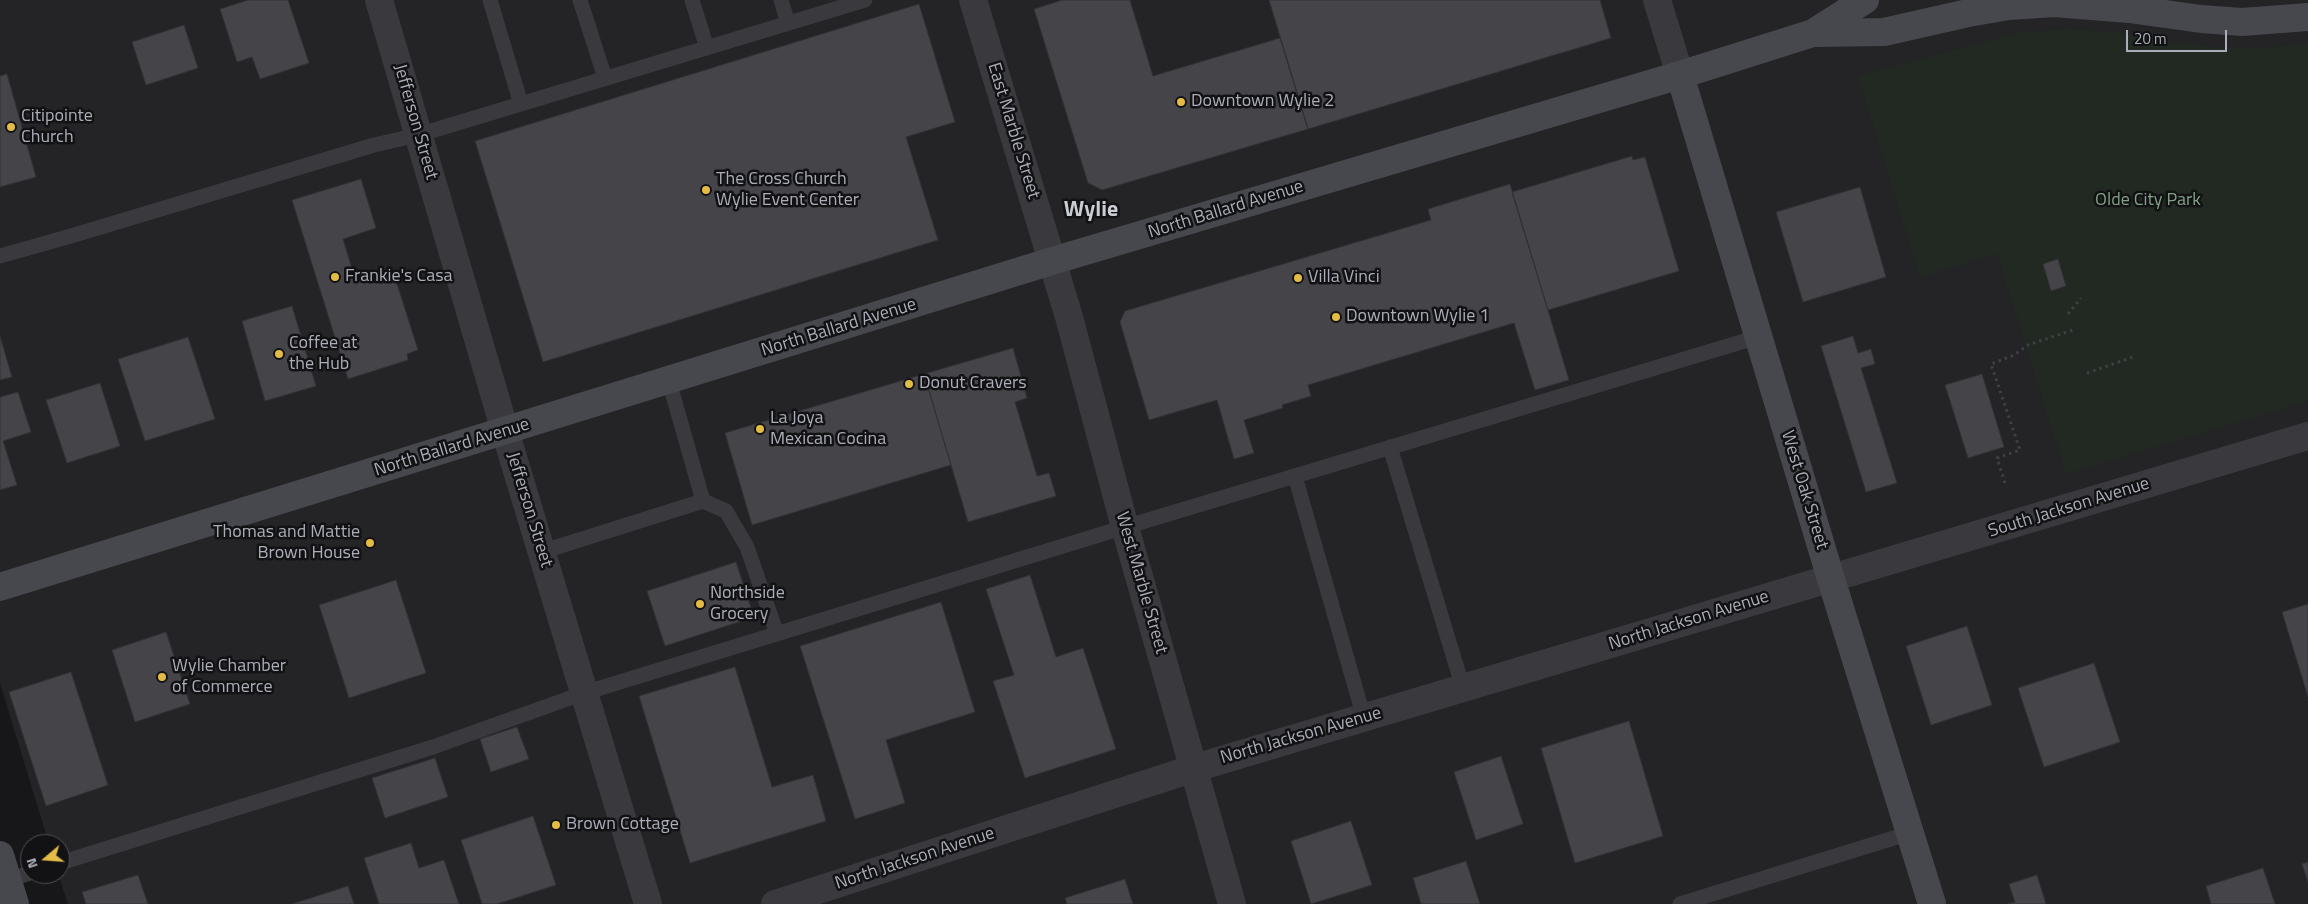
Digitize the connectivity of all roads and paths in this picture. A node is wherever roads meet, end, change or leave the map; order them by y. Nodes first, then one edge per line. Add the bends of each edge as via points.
1 (379, 0) edge
2 (490, 0) edge
3 (580, 0) edge
4 (692, 0) edge
5 (781, 0) edge
6 (865, 0) edge
7 (973, 0) edge
8 (1657, 0) edge
9 (1864, 0) edge
10 (2098, 2) edge
11 (2308, 17) edge
12 (788, 23) junction
13 (1813, 33) junction
14 (707, 48) junction
15 (1680, 75) junction
16 (605, 78) junction
17 (522, 104) junction
18 (418, 136) junction
19 (0, 256) edge
20 (1052, 261) junction
21 (2081, 298) dead end
22 (2068, 314) dead end
23 (2073, 330) dead end
24 (1758, 337) junction
25 (2136, 356) dead end
26 (2087, 373) dead end
27 (669, 380) junction
28 (505, 431) junction
29 (2308, 436) edge
30 (1390, 447) junction
31 (1295, 476) junction
32 (2005, 483) dead end
33 (703, 501) junction
34 (1125, 527) junction
35 (542, 552) junction
36 (1831, 579) junction
37 (0, 587) edge
38 (777, 634) junction
39 (1463, 688) junction
40 (584, 693) junction
41 (1364, 718) junction
42 (1195, 768) junction
43 (1910, 833) junction
44 (70, 861) edge
45 (648, 904) edge
46 (775, 904) edge
47 (1232, 904) edge
48 (1680, 904) edge
49 (1932, 904) edge

1 - 18 street, Jefferson Street
2 - 17 lane
3 - 16 lane
4 - 14 lane
5 - 12 lane
6 - 12 lane
7 - 20 street, East Marble Street
8 - 15 street
9 - 13 main road
10 - 11 main road via 2209,20 2242,22
10 - 13 main road via 2009,6 1884,32
12 - 14 lane
13 - 15 main road, North Ballard Avenue
14 - 16 lane
15 - 20 main road, North Ballard Avenue
15 - 24 main road, West Oak Street
16 - 17 lane
17 - 18 lane
18 - 19 lane via 374,145
18 - 28 street, Jefferson Street
20 - 27 main road, North Ballard Avenue
20 - 34 street, West Marble Street
21 - 22 path
23 - 32 path via 2028,345 2014,356 1990,364 2020,450 1997,458
24 - 30 lane
24 - 36 main road, West Oak Street
25 - 26 path
27 - 28 main road, North Ballard Avenue
27 - 33 lane
28 - 35 street, Jefferson Street
28 - 37 main road, North Ballard Avenue
29 - 36 street, South Jackson Avenue
30 - 31 lane
30 - 39 lane
31 - 34 lane
31 - 41 lane
33 - 35 lane
33 - 38 lane via 726,511 747,547
34 - 38 lane
34 - 42 street, West Marble Street
35 - 40 street, Jefferson Street
36 - 39 street, North Jackson Avenue
36 - 43 main road, West Oak Street
38 - 40 lane
39 - 41 street, North Jackson Avenue
40 - 44 lane via 433,747
40 - 45 street, Jefferson Street
41 - 42 street, North Jackson Avenue
42 - 46 street, North Jackson Avenue
42 - 47 street, West Marble Street
43 - 48 lane
43 - 49 main road, West Oak Street

